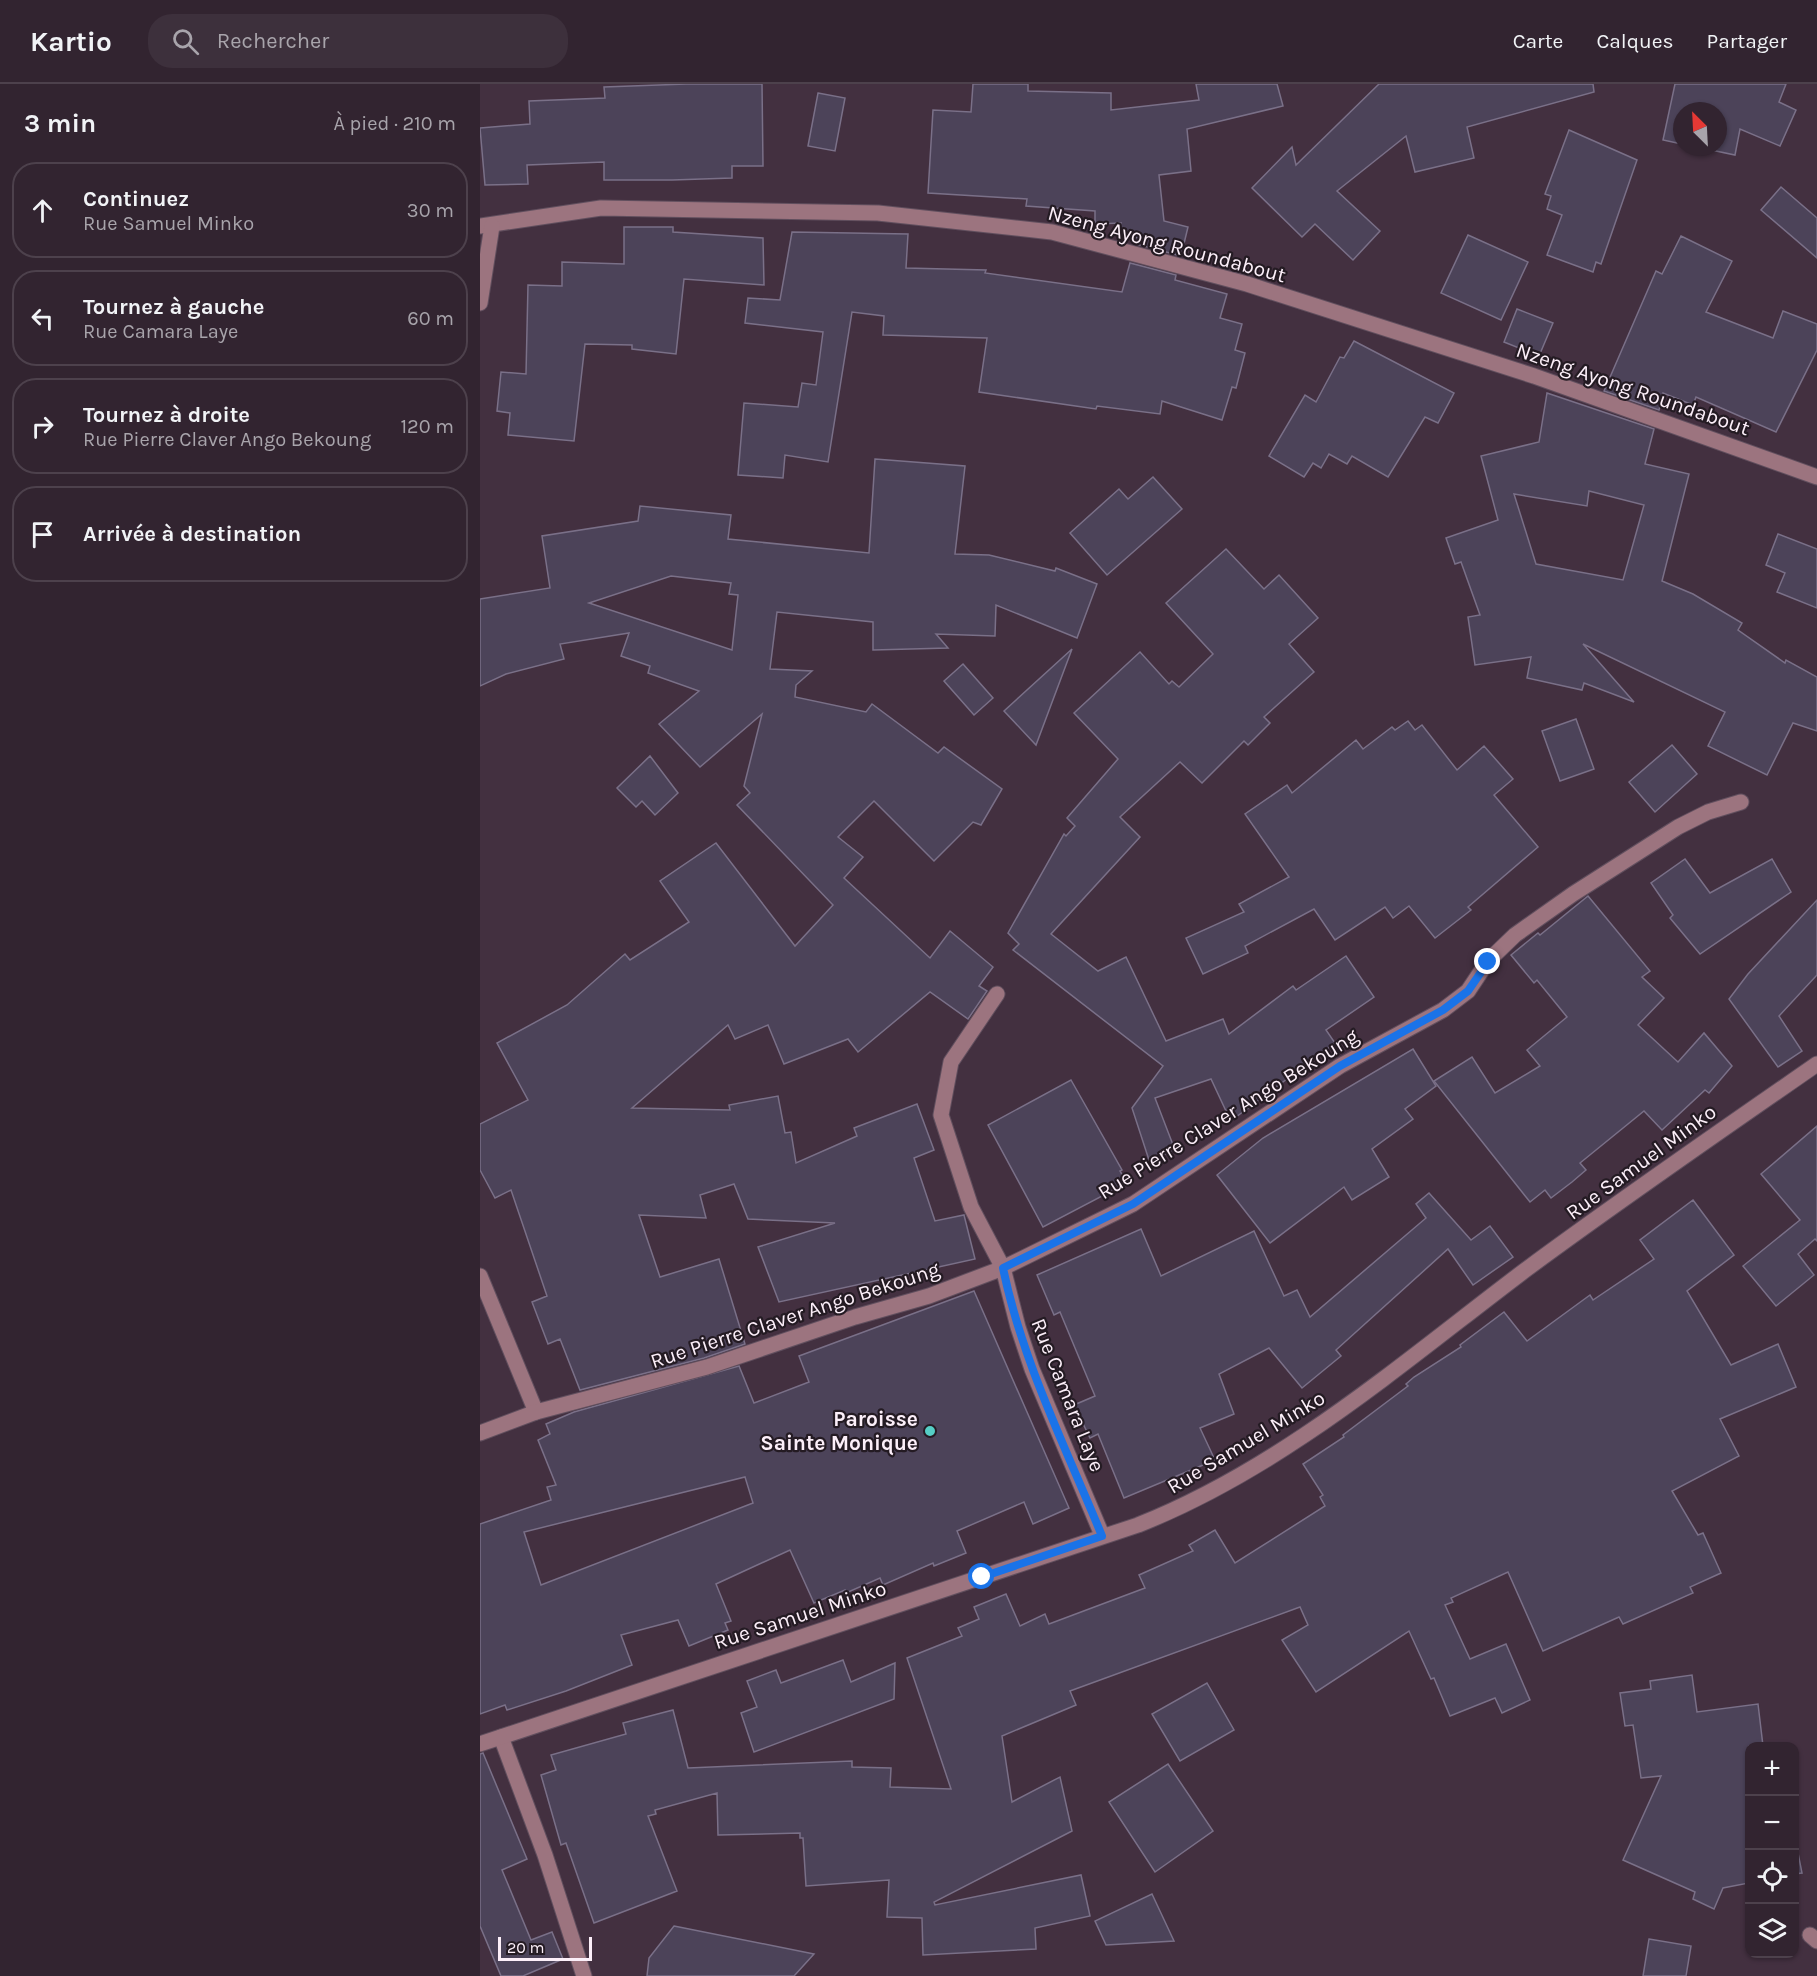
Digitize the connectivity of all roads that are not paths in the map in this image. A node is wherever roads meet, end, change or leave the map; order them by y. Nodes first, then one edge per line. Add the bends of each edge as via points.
1 (486, 226) edge
2 (480, 303) edge
3 (1817, 477) edge
4 (1741, 802) dead end
5 (997, 994) dead end
6 (1817, 1064) edge
7 (1003, 1268) junction
8 (480, 1276) edge
9 (537, 1412) junction
10 (480, 1433) edge
11 (1102, 1536) junction
12 (501, 1737) junction
13 (480, 1744) edge
14 (584, 1976) edge

1 - 2 street
1 - 3 street, Nzeng Ayong Roundabout via 600,208 878,213 1052,232 1247,284 1534,376
4 - 7 street, Rue Pierre Claver Ango Bekoung via 1678,826 1573,894 1515,935 1488,962 1468,991 1443,1010 1340,1066 1133,1204
5 - 7 street, Rue Camara Laye via 951,1062 940,1115 971,1207
6 - 11 street, Rue Samuel Minko via 1599,1217 1362,1395 1290,1443 1206,1495
7 - 9 street, Rue Pierre Claver Ango Bekoung via 707,1368
7 - 11 street, Rue Camara Laye via 1032,1370
8 - 9 street
9 - 10 street, Rue Pierre Claver Ango Bekoung
11 - 12 street, Rue Samuel Minko
12 - 13 street, Rue Samuel Minko
12 - 14 street

